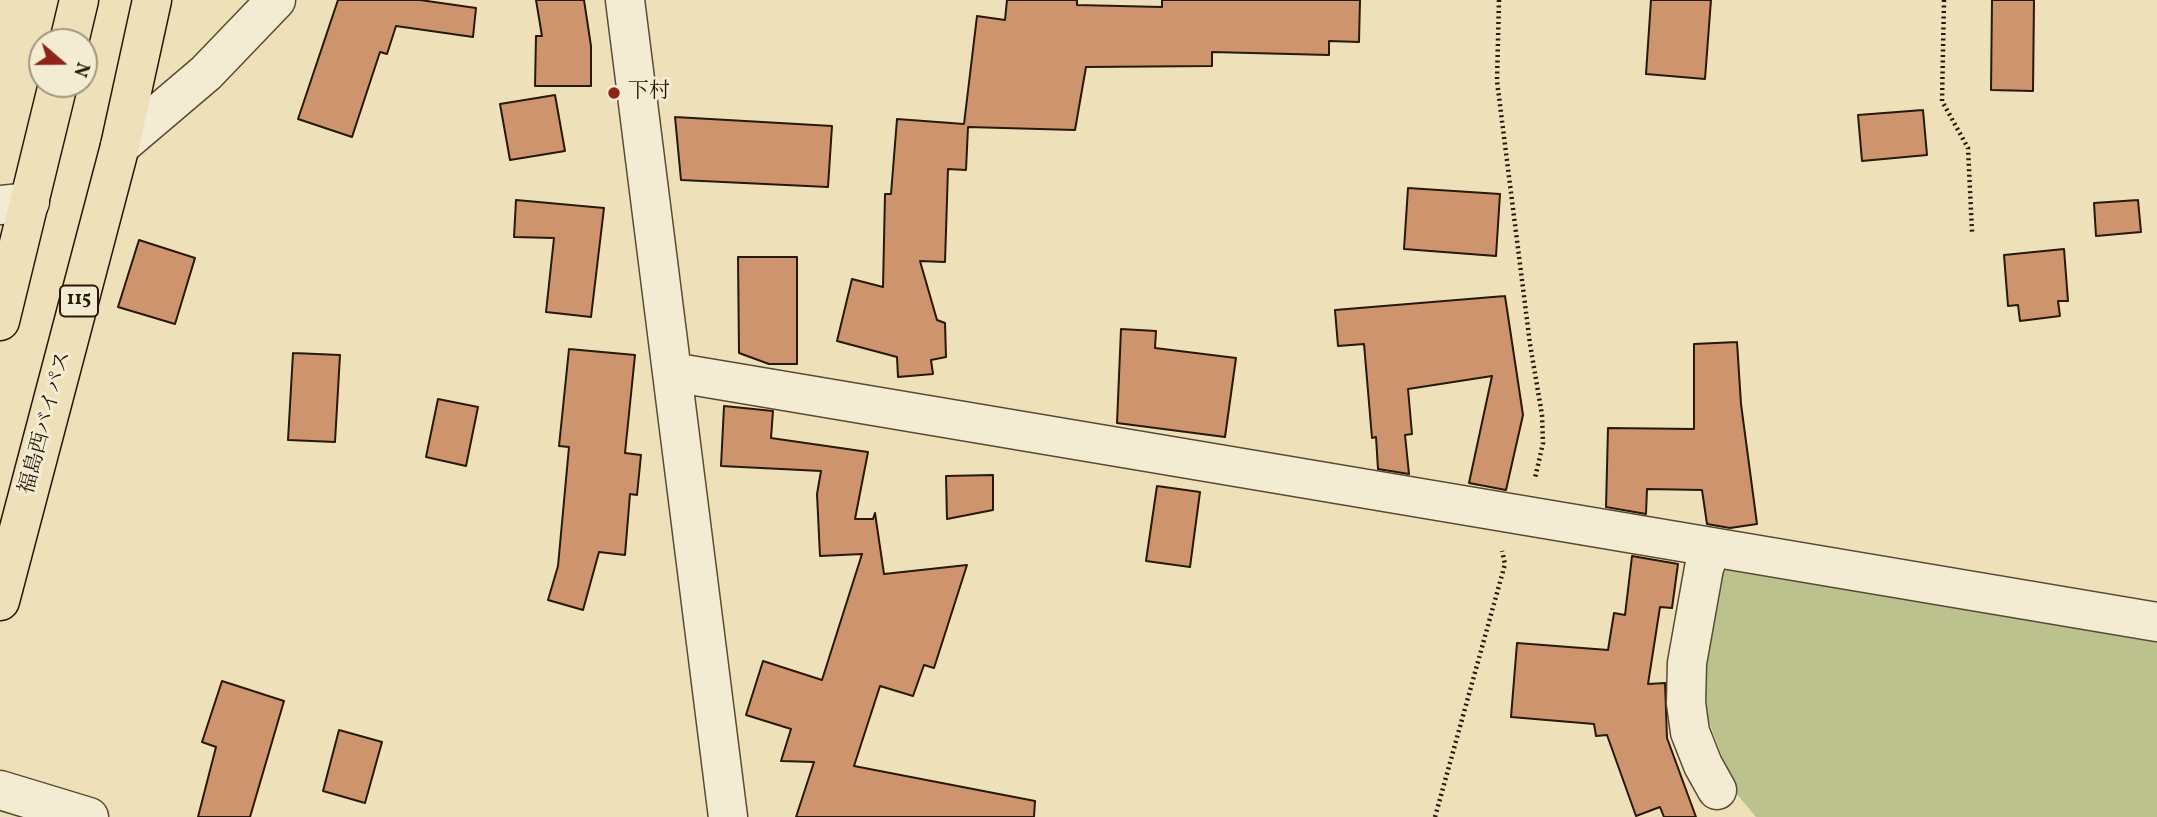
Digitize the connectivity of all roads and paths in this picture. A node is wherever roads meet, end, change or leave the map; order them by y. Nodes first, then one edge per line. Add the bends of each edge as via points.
1 (79, 0) edge
2 (152, 0) edge
3 (276, 0) edge
4 (625, 0) edge
5 (1499, 0) edge
6 (1944, 0) edge
7 (72, 28) edge
8 (53, 98) edge
9 (120, 146) junction
10 (15, 203) edge
11 (1972, 232) dead end
12 (0, 321) edge
13 (672, 372) junction
14 (1510, 514) junction
15 (1712, 547) junction
16 (0, 601) edge
17 (2157, 622) edge
18 (0, 790) edge
19 (1717, 790) dead end
20 (89, 817) edge
21 (728, 817) edge
22 (1435, 817) edge

1 - 7 highway
2 - 9 highway, 福島西バイパス / 115
3 - 9 street via 206,73
4 - 13 street
5 - 14 path via 1497,81 1543,443
6 - 11 path via 1942,101 1968,148
8 - 10 highway
9 - 16 highway, 福島西バイパス / 115
10 - 12 highway
13 - 14 street
13 - 21 street
14 - 15 street
14 - 22 path via 1505,564
15 - 17 street
15 - 19 street via 1687,663 1686,703 1690,732
18 - 20 street

